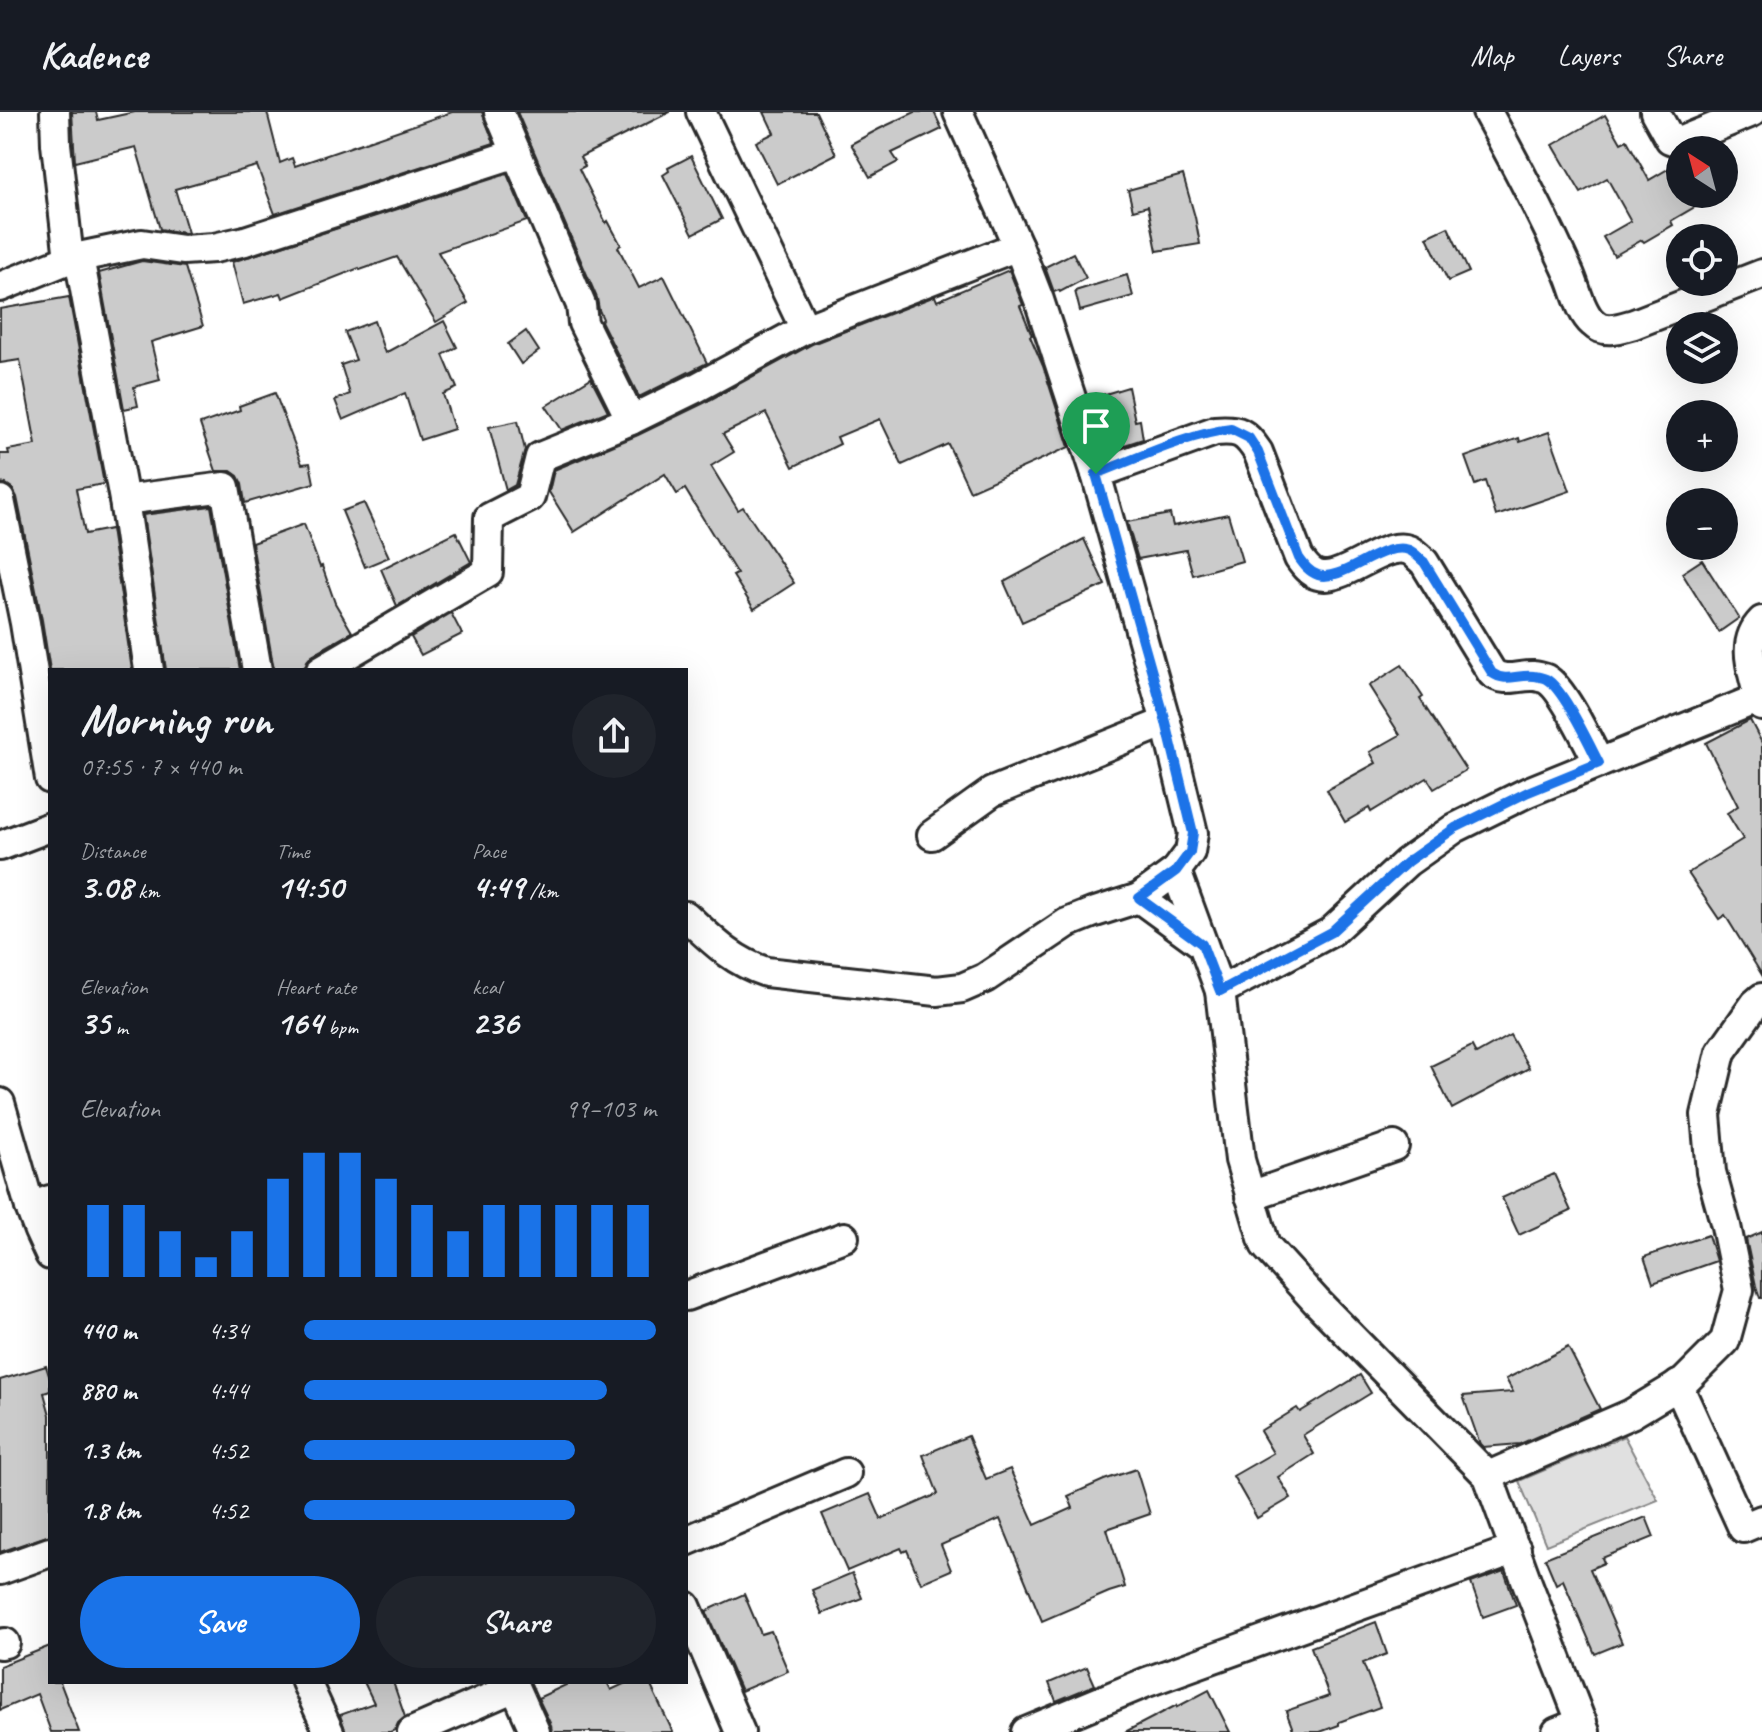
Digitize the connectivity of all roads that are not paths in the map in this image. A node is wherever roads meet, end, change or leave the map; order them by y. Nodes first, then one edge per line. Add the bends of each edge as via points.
1 (55, 112) edge
2 (499, 112) edge
3 (701, 112) edge
4 (958, 112) edge
5 (1487, 112) edge
6 (1655, 112) edge
7 (1752, 112) edge
8 (517, 153) junction
9 (1018, 246) junction
10 (74, 258) junction
11 (1762, 274) edge
12 (0, 287) edge
13 (805, 329) junction
14 (631, 420) junction
15 (1096, 474) junction
16 (0, 500) edge
17 (124, 500) junction
18 (1762, 621) edge
19 (149, 668) edge
20 (257, 668) edge
21 (324, 668) edge
22 (1760, 702) edge
23 (1166, 722) junction
24 (1599, 763) junction
25 (48, 767) edge
26 (48, 828) edge
27 (932, 835) dead end
28 (0, 846) edge
29 (1176, 871) junction
30 (1139, 898) junction
31 (688, 918) edge
32 (1202, 944) junction
33 (1220, 991) junction
34 (1762, 998) edge
35 (0, 1103) edge
36 (1394, 1146) dead end
37 (1250, 1196) junction
38 (40, 1204) edge
39 (844, 1237) dead end
40 (48, 1251) edge
41 (688, 1295) edge
42 (1678, 1385) junction
43 (846, 1473) dead end
44 (1488, 1476) junction
45 (1762, 1520) edge
46 (688, 1540) edge
47 (1516, 1549) junction
48 (48, 1553) edge
49 (0, 1570) edge
50 (688, 1611) edge
51 (307, 1684) edge
52 (515, 1684) edge
53 (1575, 1729) edge
54 (329, 1732) edge
55 (412, 1732) edge
56 (535, 1732) edge
57 (740, 1732) edge
58 (1026, 1732) edge

1 - 10 street
2 - 8 street
3 - 13 street
4 - 9 street
5 - 11 street via 1594,325 1614,329 1634,324
6 - 7 street via 1670,139 1679,142
8 - 10 street via 245,241 183,250 142,244
8 - 14 street via 581,305 583,323
9 - 13 street
9 - 15 street
10 - 12 street
10 - 17 street
13 - 14 street
14 - 21 street via 540,457 530,497 489,518 488,572
15 - 23 street
15 - 24 street via 1215,431 1242,433 1258,452 1299,558 1310,571 1323,576 1378,554 1411,550 1424,562 1492,673 1505,679 1547,679
16 - 25 street
17 - 19 street
17 - 20 street via 225,487
18 - 22 street via 1748,645
22 - 24 street
23 - 27 street via 992,792
23 - 29 street via 1193,833 1190,852
24 - 33 street via 1455,828 1407,862 1331,932
26 - 28 street
29 - 30 street
29 - 32 street
30 - 31 street via 1067,923 985,978 937,991 748,967
30 - 32 street
32 - 33 street
33 - 37 street via 1240,1160
34 - 42 street via 1721,1052 1706,1115 1711,1172 1739,1290 1725,1341
35 - 38 street
36 - 37 street
37 - 44 street via 1265,1245
38 - 40 street via 39,1231
39 - 41 street
42 - 44 street via 1631,1414
42 - 45 street via 1743,1528
43 - 46 street
44 - 47 street
47 - 53 street
47 - 58 street via 1147,1682
48 - 49 street
50 - 57 street
51 - 54 street
52 - 55 street
52 - 56 street

